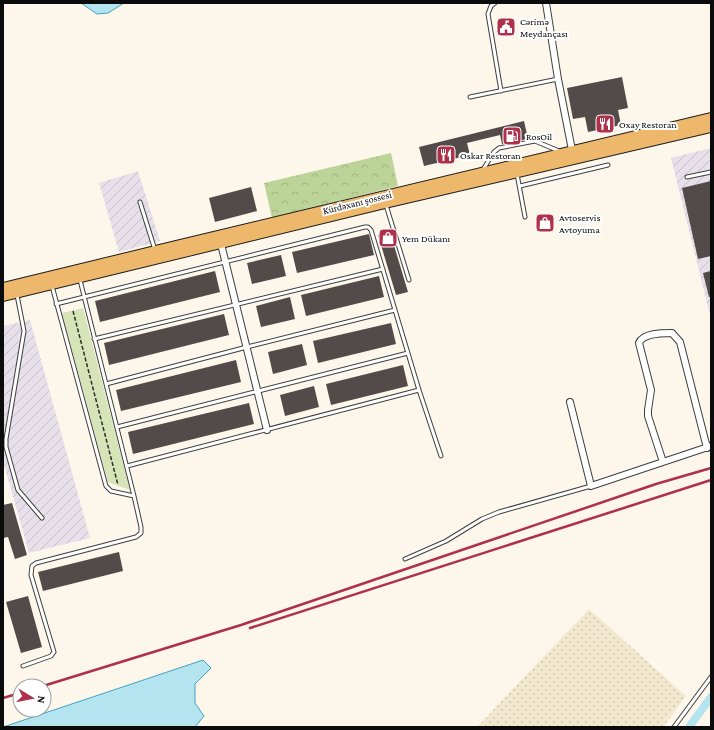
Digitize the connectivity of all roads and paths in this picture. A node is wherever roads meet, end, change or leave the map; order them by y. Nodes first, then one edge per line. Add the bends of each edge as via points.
1 (495, 3) edge
2 (546, 3) edge
3 (558, 79) junction
4 (501, 91) junction
5 (470, 97) dead end
6 (711, 118) edge
7 (711, 127) edge
8 (567, 155) junction
9 (608, 166) dead end
10 (482, 172) junction
11 (517, 172) junction
12 (711, 172) edge
13 (687, 177) dead end
14 (520, 186) junction
15 (140, 202) dead end
16 (385, 203) junction
17 (525, 217) dead end
18 (220, 239) junction
19 (155, 252) junction
20 (225, 261) junction
21 (383, 269) junction
22 (79, 278) junction
23 (409, 280) dead end
24 (52, 285) junction
25 (3, 288) edge
26 (16, 293) junction
27 (3, 296) edge
28 (83, 297) junction
29 (56, 304) junction
30 (236, 304) junction
31 (395, 310) junction
32 (73, 311) dead end
33 (94, 339) junction
34 (246, 347) junction
35 (408, 353) junction
36 (106, 384) junction
37 (419, 390) junction
38 (257, 391) junction
39 (570, 402) dead end
40 (117, 427) junction
41 (267, 430) junction
42 (709, 447) edge
43 (441, 456) dead end
44 (663, 462) junction
45 (127, 466) junction
46 (118, 485) dead end
47 (591, 486) junction
48 (134, 496) junction
49 (42, 518) dead end
50 (405, 559) dead end
51 (23, 666) dead end
52 (711, 677) edge
53 (674, 727) edge

1 - 4 lane via 488,14
2 - 3 street
3 - 4 lane
3 - 8 street
4 - 5 lane
6 - 8 main road, Kürdəxanı şossesi
7 - 8 main road, Kürdəxanı şossesi
8 - 10 main road, Kürdəxanı şossesi
8 - 10 lane via 535,141 499,148
8 - 11 main road, Kürdəxanı şossesi
9 - 14 lane
10 - 18 main road, Kürdəxanı şossesi
11 - 14 lane
11 - 16 main road, Kürdəxanı şossesi
12 - 13 lane
14 - 17 lane
15 - 19 lane
16 - 18 main road, Kürdəxanı şossesi
16 - 23 lane
18 - 19 main road, Kürdəxanı şossesi
18 - 20 street
18 - 22 main road, Kürdəxanı şossesi
19 - 25 main road, Kürdəxanı şossesi
20 - 21 lane via 365,227 372,230
20 - 28 lane
20 - 30 street
21 - 30 lane
21 - 31 lane
22 - 24 main road, Kürdəxanı şossesi
22 - 28 lane
24 - 26 main road, Kürdəxanı şossesi
24 - 29 lane
26 - 27 main road, Kürdəxanı şossesi
26 - 49 lane via 24,331 6,447 18,490
28 - 29 lane
28 - 33 lane
29 - 48 lane via 106,486 111,491
30 - 33 lane
30 - 34 street
31 - 34 lane
31 - 35 lane
32 - 46 path
33 - 36 lane
34 - 36 lane
34 - 38 street
35 - 37 lane
35 - 38 lane
36 - 40 lane
37 - 41 lane
37 - 43 lane
38 - 40 lane
38 - 41 street
39 - 47 street
40 - 45 lane
41 - 45 lane
42 - 44 street
42 - 44 street via 680,342 672,333 646,337 641,339 639,344 650,390 648,416
44 - 47 street
45 - 48 lane
47 - 50 lane via 499,512 482,519 446,541
48 - 51 lane via 141,533 32,566 31,575 54,652 51,656
52 - 53 lane

